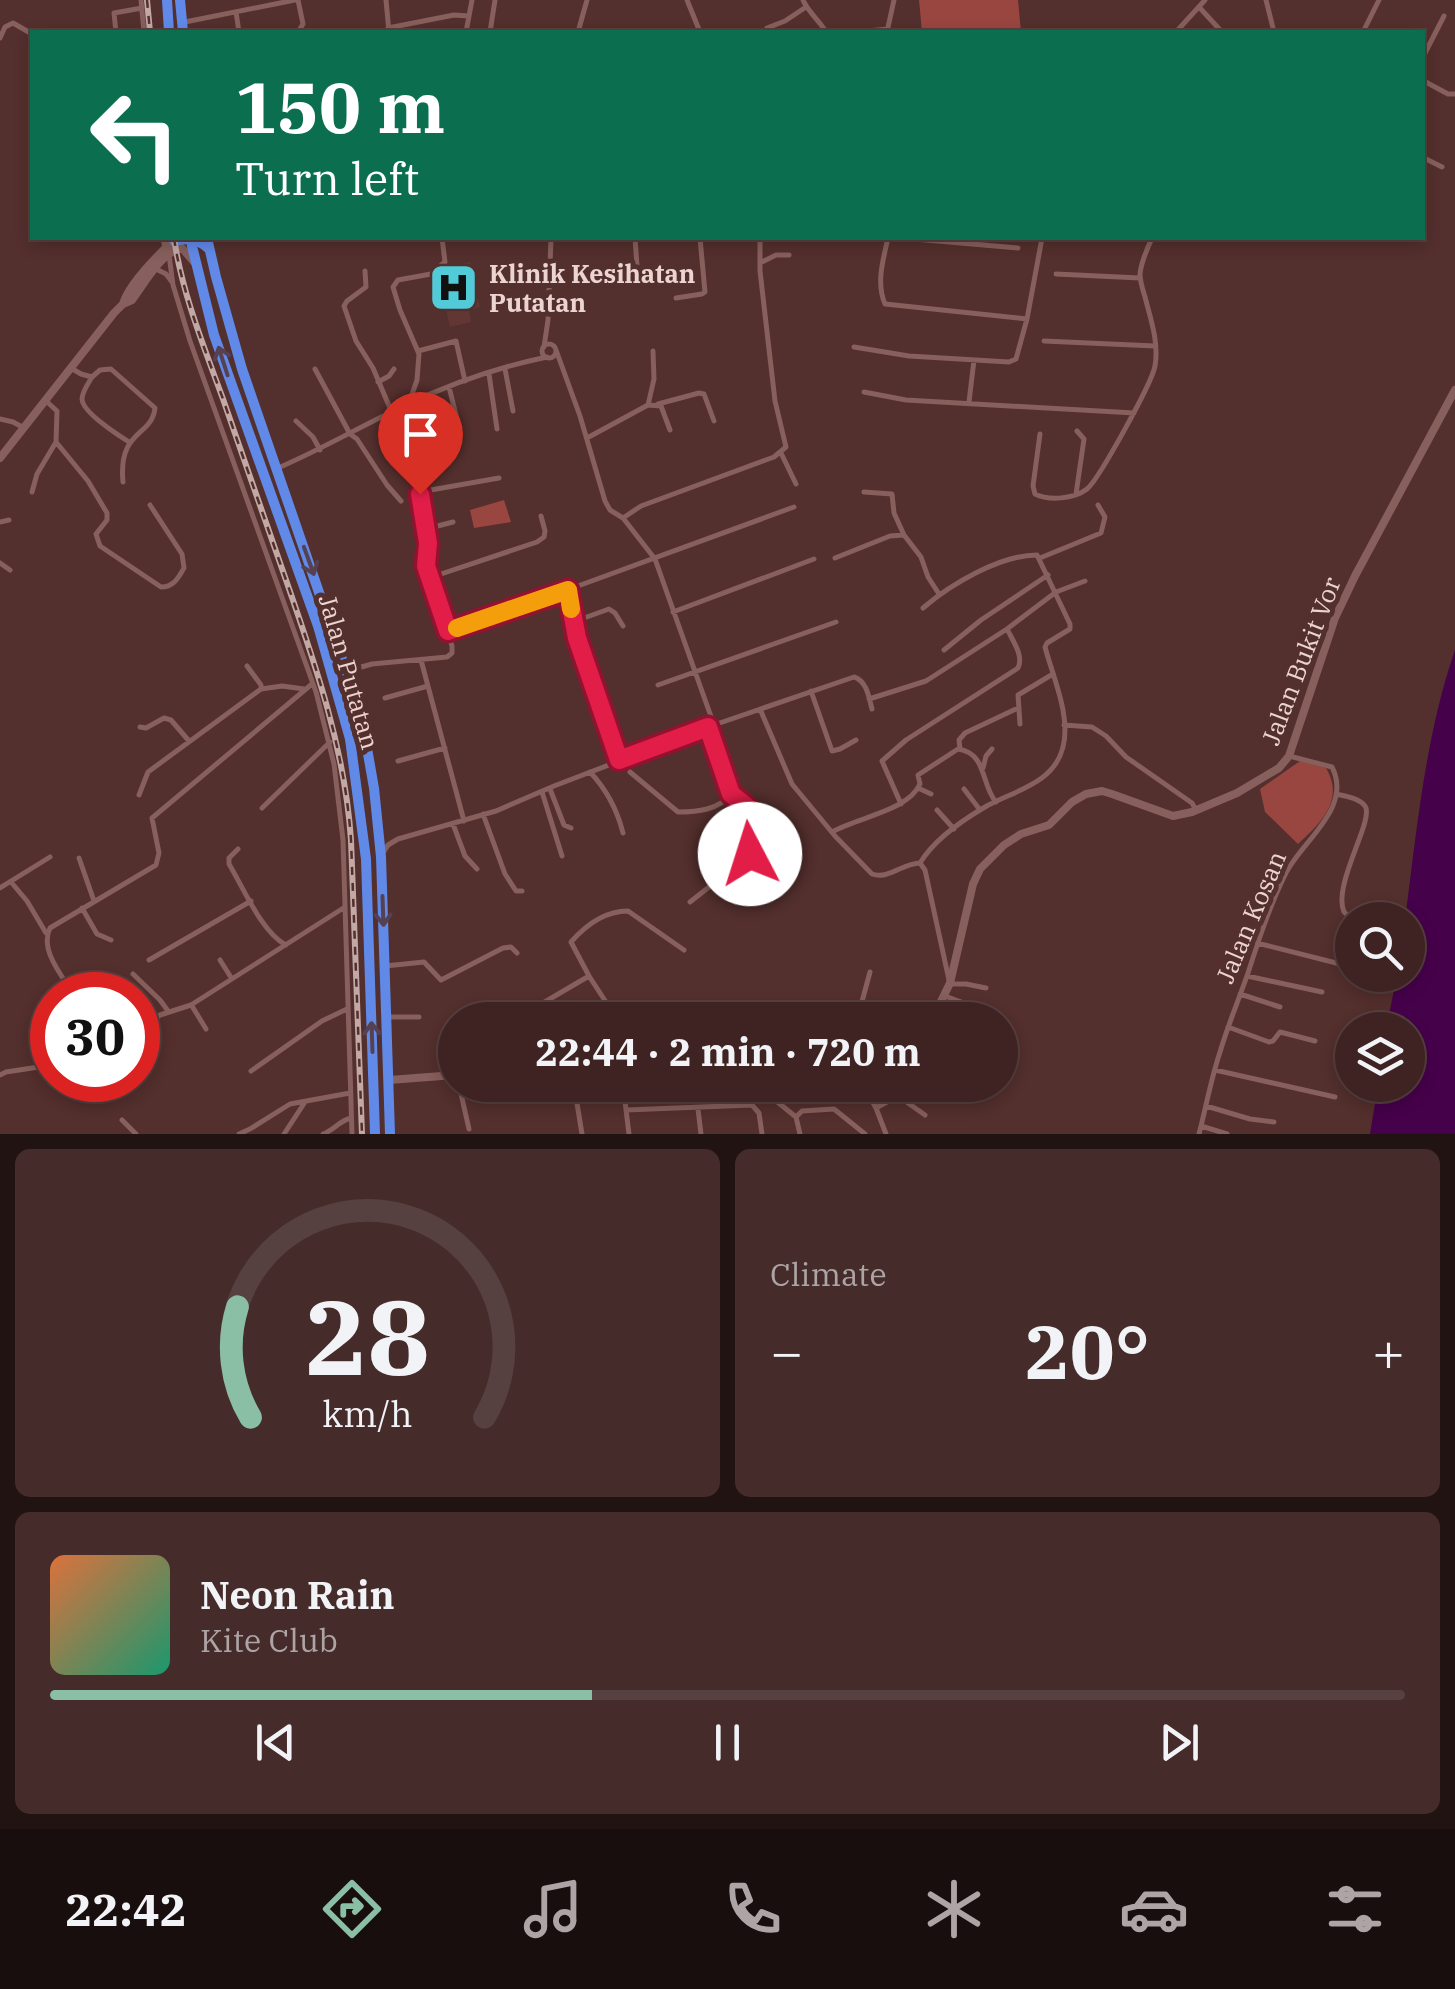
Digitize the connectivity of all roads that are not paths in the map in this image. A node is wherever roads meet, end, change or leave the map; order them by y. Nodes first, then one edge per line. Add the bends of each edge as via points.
1 (141, 0) edge
2 (167, 0) edge
3 (180, 0) edge
4 (297, 0) edge
5 (386, 0) edge
6 (472, 0) edge
7 (495, 0) edge
8 (587, 0) edge
9 (687, 0) edge
10 (894, 0) edge
11 (1205, 0) edge
12 (1266, 0) edge
13 (1379, 0) edge
14 (805, 4) edge
15 (1199, 7) junction
16 (142, 8) junction
17 (236, 12) junction
18 (469, 16) junction
19 (1444, 16) dead end
20 (183, 27) edge
21 (767, 28) dead end
22 (116, 30) edge
23 (144, 30) edge
24 (170, 30) edge
25 (239, 30) edge
26 (299, 30) edge
27 (389, 30) edge
28 (466, 30) edge
29 (490, 30) edge
30 (579, 30) edge
31 (699, 30) edge
32 (825, 30) edge
33 (888, 30) edge
34 (1178, 30) edge
35 (1220, 30) edge
36 (1274, 30) edge
37 (1364, 30) edge
38 (30, 33) edge
39 (0, 38) edge
40 (1425, 54) edge
41 (1425, 82) edge
42 (1455, 94) edge
43 (1425, 158) edge
44 (1442, 167) dead end
45 (190, 240) edge
46 (442, 240) edge
47 (551, 240) edge
48 (635, 240) edge
49 (700, 240) edge
50 (760, 240) edge
51 (888, 240) edge
52 (927, 240) edge
53 (1042, 240) edge
54 (1151, 240) edge
55 (170, 243) edge
56 (208, 243) edge
57 (1018, 248) dead end
58 (789, 256) dead end
59 (760, 263) junction
60 (196, 267) junction
61 (156, 269) junction
62 (364, 271) dead end
63 (1056, 274) dead end
64 (1140, 278) junction
65 (638, 280) dead end
66 (173, 285) junction
67 (676, 298) dead end
68 (123, 304) junction
69 (1027, 319) junction
70 (548, 320) junction
71 (1044, 341) dead end
72 (1155, 346) junction
73 (854, 347) dead end
74 (543, 348) junction
75 (555, 348) junction
76 (418, 351) junction
77 (653, 352) dead end
78 (549, 357) junction
79 (974, 360) junction
80 (522, 364) junction
81 (71, 368) junction
82 (314, 369) dead end
83 (394, 369) dead end
84 (505, 369) junction
85 (566, 372) junction
86 (489, 374) junction
87 (92, 377) junction
88 (465, 381) junction
89 (378, 382) junction
90 (416, 385) junction
91 (448, 387) junction
92 (1455, 390) edge
93 (864, 392) dead end
94 (426, 396) junction
95 (45, 400) junction
96 (969, 403) junction
97 (408, 404) junction
98 (651, 405) junction
99 (258, 410) junction
100 (513, 411) dead end
101 (392, 412) junction
102 (1134, 413) junction
103 (242, 415) junction
104 (0, 419) edge
105 (296, 421) dead end
106 (714, 421) dead end
107 (459, 427) dead end
108 (24, 428) junction
109 (497, 429) dead end
110 (670, 430) dead end
111 (1078, 431) dead end
112 (350, 434) junction
113 (1040, 434) dead end
114 (390, 438) dead end
115 (587, 438) junction
116 (56, 442) junction
117 (129, 442) junction
118 (320, 450) junction
119 (784, 450) junction
120 (0, 458) edge
121 (277, 469) junction
122 (499, 478) dead end
123 (123, 482) dead end
124 (796, 484) dead end
125 (268, 485) junction
126 (32, 492) dead end
127 (864, 492) dead end
128 (1076, 494) junction
129 (401, 501) dead end
130 (1098, 505) dead end
131 (150, 506) dead end
132 (794, 506) dead end
133 (540, 516) dead end
134 (622, 518) junction
135 (9, 520) dead end
136 (0, 522) edge
137 (453, 522) dead end
138 (426, 529) junction
139 (904, 535) junction
140 (835, 558) dead end
141 (1040, 558) junction
142 (654, 559) junction
143 (814, 559) dead end
144 (0, 563) edge
145 (10, 570) dead end
146 (1048, 575) junction
147 (429, 578) junction
148 (1085, 581) dead end
149 (568, 590) junction
150 (1056, 592) junction
151 (940, 594) junction
152 (923, 608) dead end
153 (674, 612) junction
154 (573, 622) junction
155 (836, 622) dead end
156 (623, 626) dead end
157 (1007, 629) junction
158 (448, 631) junction
159 (944, 650) dead end
160 (421, 660) junction
161 (246, 666) dead end
162 (347, 670) junction
163 (696, 674) junction
164 (1053, 674) junction
165 (312, 684) junction
166 (428, 686) junction
167 (658, 686) dead end
168 (304, 688) junction
169 (262, 689) junction
170 (811, 692) junction
171 (385, 698) dead end
172 (869, 699) junction
173 (1018, 708) junction
174 (760, 709) junction
175 (872, 709) dead end
176 (1020, 724) dead end
177 (1064, 724) junction
178 (711, 726) junction
179 (140, 728) dead end
180 (856, 740) dead end
181 (189, 742) junction
182 (330, 742) junction
183 (445, 748) junction
184 (960, 749) junction
185 (992, 749) dead end
186 (1290, 756) junction
187 (619, 760) junction
188 (398, 761) dead end
189 (983, 768) junction
190 (590, 772) junction
191 (630, 772) dead end
192 (374, 788) junction
193 (549, 788) junction
194 (918, 788) junction
195 (964, 789) dead end
196 (358, 790) junction
197 (542, 791) junction
198 (731, 794) junction
199 (930, 794) dead end
200 (1336, 794) junction
201 (139, 795) dead end
202 (996, 802) junction
203 (901, 804) junction
204 (262, 808) dead end
205 (937, 810) dead end
206 (980, 810) junction
207 (1196, 810) junction
208 (484, 814) junction
209 (464, 822) junction
210 (453, 824) junction
211 (379, 827) junction
212 (571, 828) dead end
213 (954, 829) junction
214 (832, 832) junction
215 (623, 834) dead end
216 (398, 839) junction
217 (238, 848) dead end
218 (562, 856) dead end
219 (50, 857) dead end
220 (381, 857) junction
221 (79, 858) dead end
222 (920, 864) junction
223 (477, 870) dead end
224 (11, 882) junction
225 (0, 888) edge
226 (522, 892) dead end
227 (251, 900) junction
228 (94, 901) junction
229 (690, 902) dead end
230 (1342, 902) edge
231 (345, 907) junction
232 (82, 908) junction
233 (46, 933) junction
234 (110, 940) dead end
235 (1257, 943) junction
236 (286, 945) junction
237 (684, 950) dead end
238 (516, 952) dead end
239 (149, 960) dead end
240 (220, 960) dead end
241 (1335, 963) edge
242 (385, 966) junction
243 (60, 972) edge
244 (870, 972) dead end
245 (589, 976) junction
246 (1247, 976) junction
247 (232, 979) junction
248 (949, 984) junction
249 (986, 988) dead end
250 (1322, 992) dead end
251 (1240, 994) junction
252 (945, 996) junction
253 (160, 1000) edge
254 (546, 1002) edge
255 (606, 1002) edge
256 (862, 1002) edge
257 (942, 1002) edge
258 (962, 1002) edge
259 (191, 1005) junction
260 (1280, 1007) dead end
261 (347, 1008) junction
262 (168, 1011) junction
263 (419, 1016) dead end
264 (160, 1017) edge
265 (386, 1017) junction
266 (1228, 1027) junction
267 (206, 1029) dead end
268 (1314, 1042) dead end
269 (30, 1068) edge
270 (1215, 1070) junction
271 (250, 1071) dead end
272 (374, 1074) junction
273 (0, 1075) edge
274 (438, 1075) edge
275 (389, 1076) junction
276 (350, 1093) junction
277 (1335, 1097) dead end
278 (306, 1100) junction
279 (462, 1102) edge
280 (577, 1102) edge
281 (625, 1102) edge
282 (777, 1102) edge
283 (872, 1102) edge
284 (1206, 1106) junction
285 (876, 1108) junction
286 (698, 1109) junction
287 (626, 1110) junction
288 (925, 1114) dead end
289 (796, 1117) junction
290 (351, 1118) junction
291 (122, 1120) dead end
292 (1274, 1122) dead end
293 (468, 1129) dead end
294 (1200, 1130) edge
295 (136, 1134) edge
296 (240, 1134) edge
297 (284, 1134) edge
298 (323, 1134) edge
299 (352, 1134) edge
300 (375, 1134) edge
301 (390, 1134) edge
302 (582, 1134) edge
303 (629, 1134) edge
304 (701, 1134) edge
305 (762, 1134) edge
306 (800, 1134) edge
307 (866, 1134) edge
308 (886, 1134) edge
309 (1227, 1134) edge

1 - 16 street
2 - 24 highway
3 - 20 highway
4 - 17 street
4 - 26 street
5 - 27 street
6 - 18 street
7 - 29 street
8 - 30 street
9 - 31 street
10 - 33 street
11 - 15 street
12 - 36 street
13 - 37 street
14 - 21 street
14 - 32 street
15 - 34 street
15 - 35 street
16 - 22 street via 114,12
16 - 23 street
17 - 20 street
17 - 25 street
18 - 27 street
18 - 28 street
19 - 40 street
38 - 39 street via 14,23
41 - 42 street
43 - 44 street
45 - 60 highway, Jalan Putatan
46 - 76 street via 444,262 431,274 398,280 393,287
47 - 70 street
48 - 65 street
49 - 67 street via 704,292
50 - 59 street
51 - 69 street via 880,271 885,304
52 - 57 street
53 - 69 street
54 - 64 street
55 - 60 street
55 - 61 street
55 - 66 street
55 - 68 street
56 - 99 highway, Jalan Putatan
58 - 59 street
59 - 119 street
103 -> 60 highway, Jalan Putatan
61 - 66 street
61 - 68 street
62 - 89 street via 366,288 344,306
63 - 64 street
64 - 72 street
66 - 165 street
68 - 81 street
69 - 79 street via 1016,359
70 - 74 street
70 - 75 street
71 - 72 street
72 - 102 street via 1155,366
73 - 79 street
74 - 75 street
74 - 78 street
74 - 80 street
75 - 78 street
75 - 85 street
76 - 88 street via 456,341
76 - 90 street
77 - 98 street
78 - 80 street
78 - 85 street
79 - 96 street
80 - 84 street
81 - 87 street
81 - 95 street
82 - 112 street
83 - 89 street
84 - 86 street
84 - 100 street
85 - 115 street
86 - 88 street
86 - 109 street
87 - 117 street via 82,403
87 - 117 street via 110,369 155,408 154,418
88 - 91 street
89 - 101 street
90 - 94 street
90 - 97 street
91 - 94 street
91 - 107 street
92 - 186 street, Jalan Bukit Vor via 1335,618
93 - 96 street
94 - 97 street
95 - 108 street
95 - 116 street via 57,411
96 - 102 street
97 - 101 street
98 - 106 street via 700,392
98 - 110 street via 661,406
98 - 115 street
99 - 103 highway
99 - 121 highway, Jalan Putatan
101 - 112 street
101 - 114 street
102 - 128 street via 1090,485
103 - 125 highway, Jalan Putatan
104 - 108 street
105 - 118 street
108 - 120 street
111 - 128 street via 1084,439
112 - 118 street
112 - 129 street
113 - 128 street via 1035,494
115 - 134 street via 605,501
116 - 126 street
116 - 131 street via 107,513 96,534 100,546 168,587 184,561
117 - 123 street
118 - 121 street
119 - 124 street
119 - 134 street
121 - 125 highway
121 -> 162 highway, Jalan Putatan
122 - 138 street via 420,494
125 - 196 highway, Jalan Putatan via 333,675
127 - 139 street via 892,494
130 - 141 street via 1106,517 1102,534
132 - 142 street
133 - 147 street via 541,540
134 - 142 street
135 - 136 street
137 - 138 street
138 - 147 street
139 - 140 street
139 - 151 street
141 - 146 street
141 - 151 street via 1031,554 978,572
142 - 149 street
142 - 153 street
143 - 153 street
144 - 145 street
146 - 150 street
146 - 159 street
147 - 158 street
148 - 150 street
149 - 154 street
149 - 158 street
150 - 157 street
150 - 164 street via 1070,629 1046,647
151 - 152 street
153 - 163 street
154 - 156 street via 609,610
154 - 187 street
155 - 163 street
157 - 172 street via 926,681
157 - 203 street via 1020,655 1018,668 882,761
158 - 160 street via 452,653
160 - 162 street
160 - 166 street
161 - 169 street
162 - 192 highway, Jalan Putatan
163 - 167 street
163 - 178 street
164 - 173 street via 1018,695
164 - 177 street
165 - 168 street
165 - 182 street
166 - 171 street
166 - 183 street
168 - 169 street
168 - 228 street via 152,818 156,866
169 - 181 street
170 - 172 street via 854,677
170 - 174 street
170 - 180 street via 832,750
172 - 175 street
173 - 176 street
173 - 184 street via 965,733
174 - 178 street
174 - 214 street via 792,784
177 - 202 street via 1063,748 1046,775
177 - 207 street via 1106,736
178 - 187 street
178 - 198 street
179 - 181 street via 171,720
181 - 201 street via 148,772
182 - 204 street
182 - 231 street
183 - 188 street
183 - 209 street
184 - 189 street
184 - 194 street via 918,775
185 - 189 street
186 - 200 street via 1332,768
186 - 207 street, Jalan Bukit Vor via 1270,776
187 - 190 street
189 - 202 street
190 - 193 street
190 - 215 street via 618,812
191 - 198 street via 678,812 715,807
192 - 196 highway
192 - 211 highway, Jalan Putatan
193 - 197 street
193 - 212 street
194 - 199 street
194 - 203 street
195 - 206 street
272 -> 196 highway, Jalan Putatan
197 - 208 street
197 - 218 street
198 - 229 street via 755,826 750,854
200 - 230 street via 1362,802 1368,811
200 - 235 street, Jalan Kosan via 1326,822 1286,874
202 - 206 street
203 - 214 street
205 - 213 street
206 - 213 street
207 - 248 street, Jalan Bukit Vor via 1174,816 1092,792 1048,826 1004,845 973,884
208 - 209 street
208 - 226 street via 505,874
209 - 210 street
210 - 216 street
210 - 223 street
211 - 216 street via 385,837
211 - 220 highway, Jalan Putatan
213 - 222 street
214 - 222 street via 877,876
216 - 220 street
217 - 227 street via 229,864
219 - 224 street
220 -> 242 highway, Jalan Putatan
221 - 228 street
222 - 248 street
224 - 225 street
224 - 233 street
227 - 236 street
227 - 239 street
228 - 232 street
231 - 236 street
231 - 261 street
232 - 233 street
232 - 234 street via 97,934
233 - 243 street
235 - 241 street
235 - 246 street, Jalan Kosan
236 - 247 street
237 - 245 street via 628,911 607,914 570,942
238 - 242 street via 503,948 441,980 424,962
240 - 247 street
242 - 265 highway, Jalan Putatan
244 - 256 street
245 - 254 street
245 - 255 street
246 - 250 street
246 - 251 street, Jalan Kosan
247 - 259 street
248 - 249 street
248 - 252 street, Jalan Bukit Vor
251 - 260 street
251 - 266 street, Jalan Kosan
252 - 257 street, Jalan Bukit Vor
252 - 258 street
253 - 262 street
259 - 262 street
259 - 267 street
261 - 271 street
261 - 276 street
262 - 264 street
263 - 265 street
265 - 275 highway, Jalan Putatan
266 - 268 street via 1269,1042 1280,1032
266 - 270 street, Jalan Kosan
269 - 273 street
270 - 277 street
270 - 284 street, Jalan Kosan
272 - 275 highway
272 - 300 highway, Jalan Putatan
274 - 275 street
275 - 301 highway, Jalan Putatan
276 - 278 street
276 - 290 street
278 - 296 street
278 - 297 street
279 - 293 street
280 - 302 street
281 - 287 street
282 - 289 street
283 - 285 street
284 - 292 street
284 - 294 street, Jalan Kosan
285 - 288 street via 898,1096
285 - 308 street
286 - 287 street
286 - 304 street
286 - 305 street via 752,1105
287 - 303 street
289 - 306 street
289 - 307 street via 834,1109
290 - 298 street
290 - 299 street
291 - 295 street
294 - 309 street

